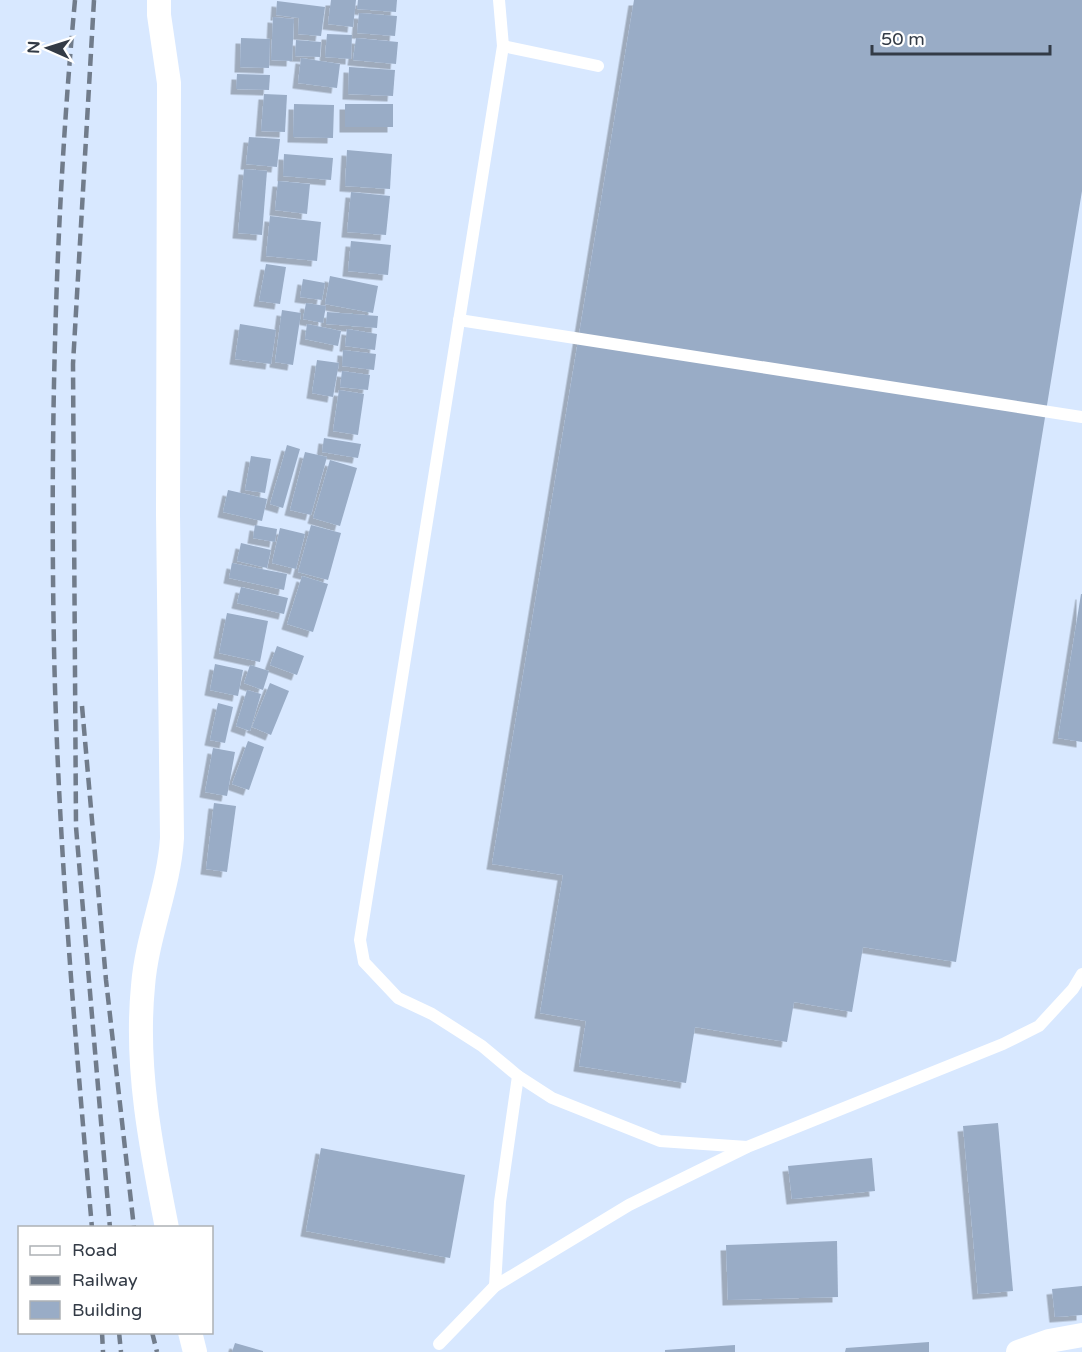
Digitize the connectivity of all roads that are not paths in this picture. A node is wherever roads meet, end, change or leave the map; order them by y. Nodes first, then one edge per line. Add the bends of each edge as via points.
1 (159, 0) edge
2 (499, 0) edge
3 (503, 46) junction
4 (597, 66) dead end
5 (459, 320) junction
6 (1082, 417) edge
7 (1082, 974) edge
8 (518, 1076) junction
9 (747, 1147) junction
10 (167, 1226) edge
11 (495, 1286) junction
12 (190, 1334) edge
13 (1082, 1335) edge
14 (439, 1344) dead end
15 (195, 1352) edge
16 (1018, 1352) edge

1 - 10 street via 169,83 172,838 170,866 147,957 140,1022 145,1108
2 - 3 lane
3 - 4 lane
3 - 5 lane
5 - 6 lane
5 - 8 lane via 360,940 364,962 398,998 482,1046
7 - 9 lane via 1040,1026
8 - 9 lane via 552,1098 660,1141
8 - 11 lane via 500,1202
9 - 11 lane via 629,1205
11 - 14 lane
12 - 15 street
13 - 16 street

